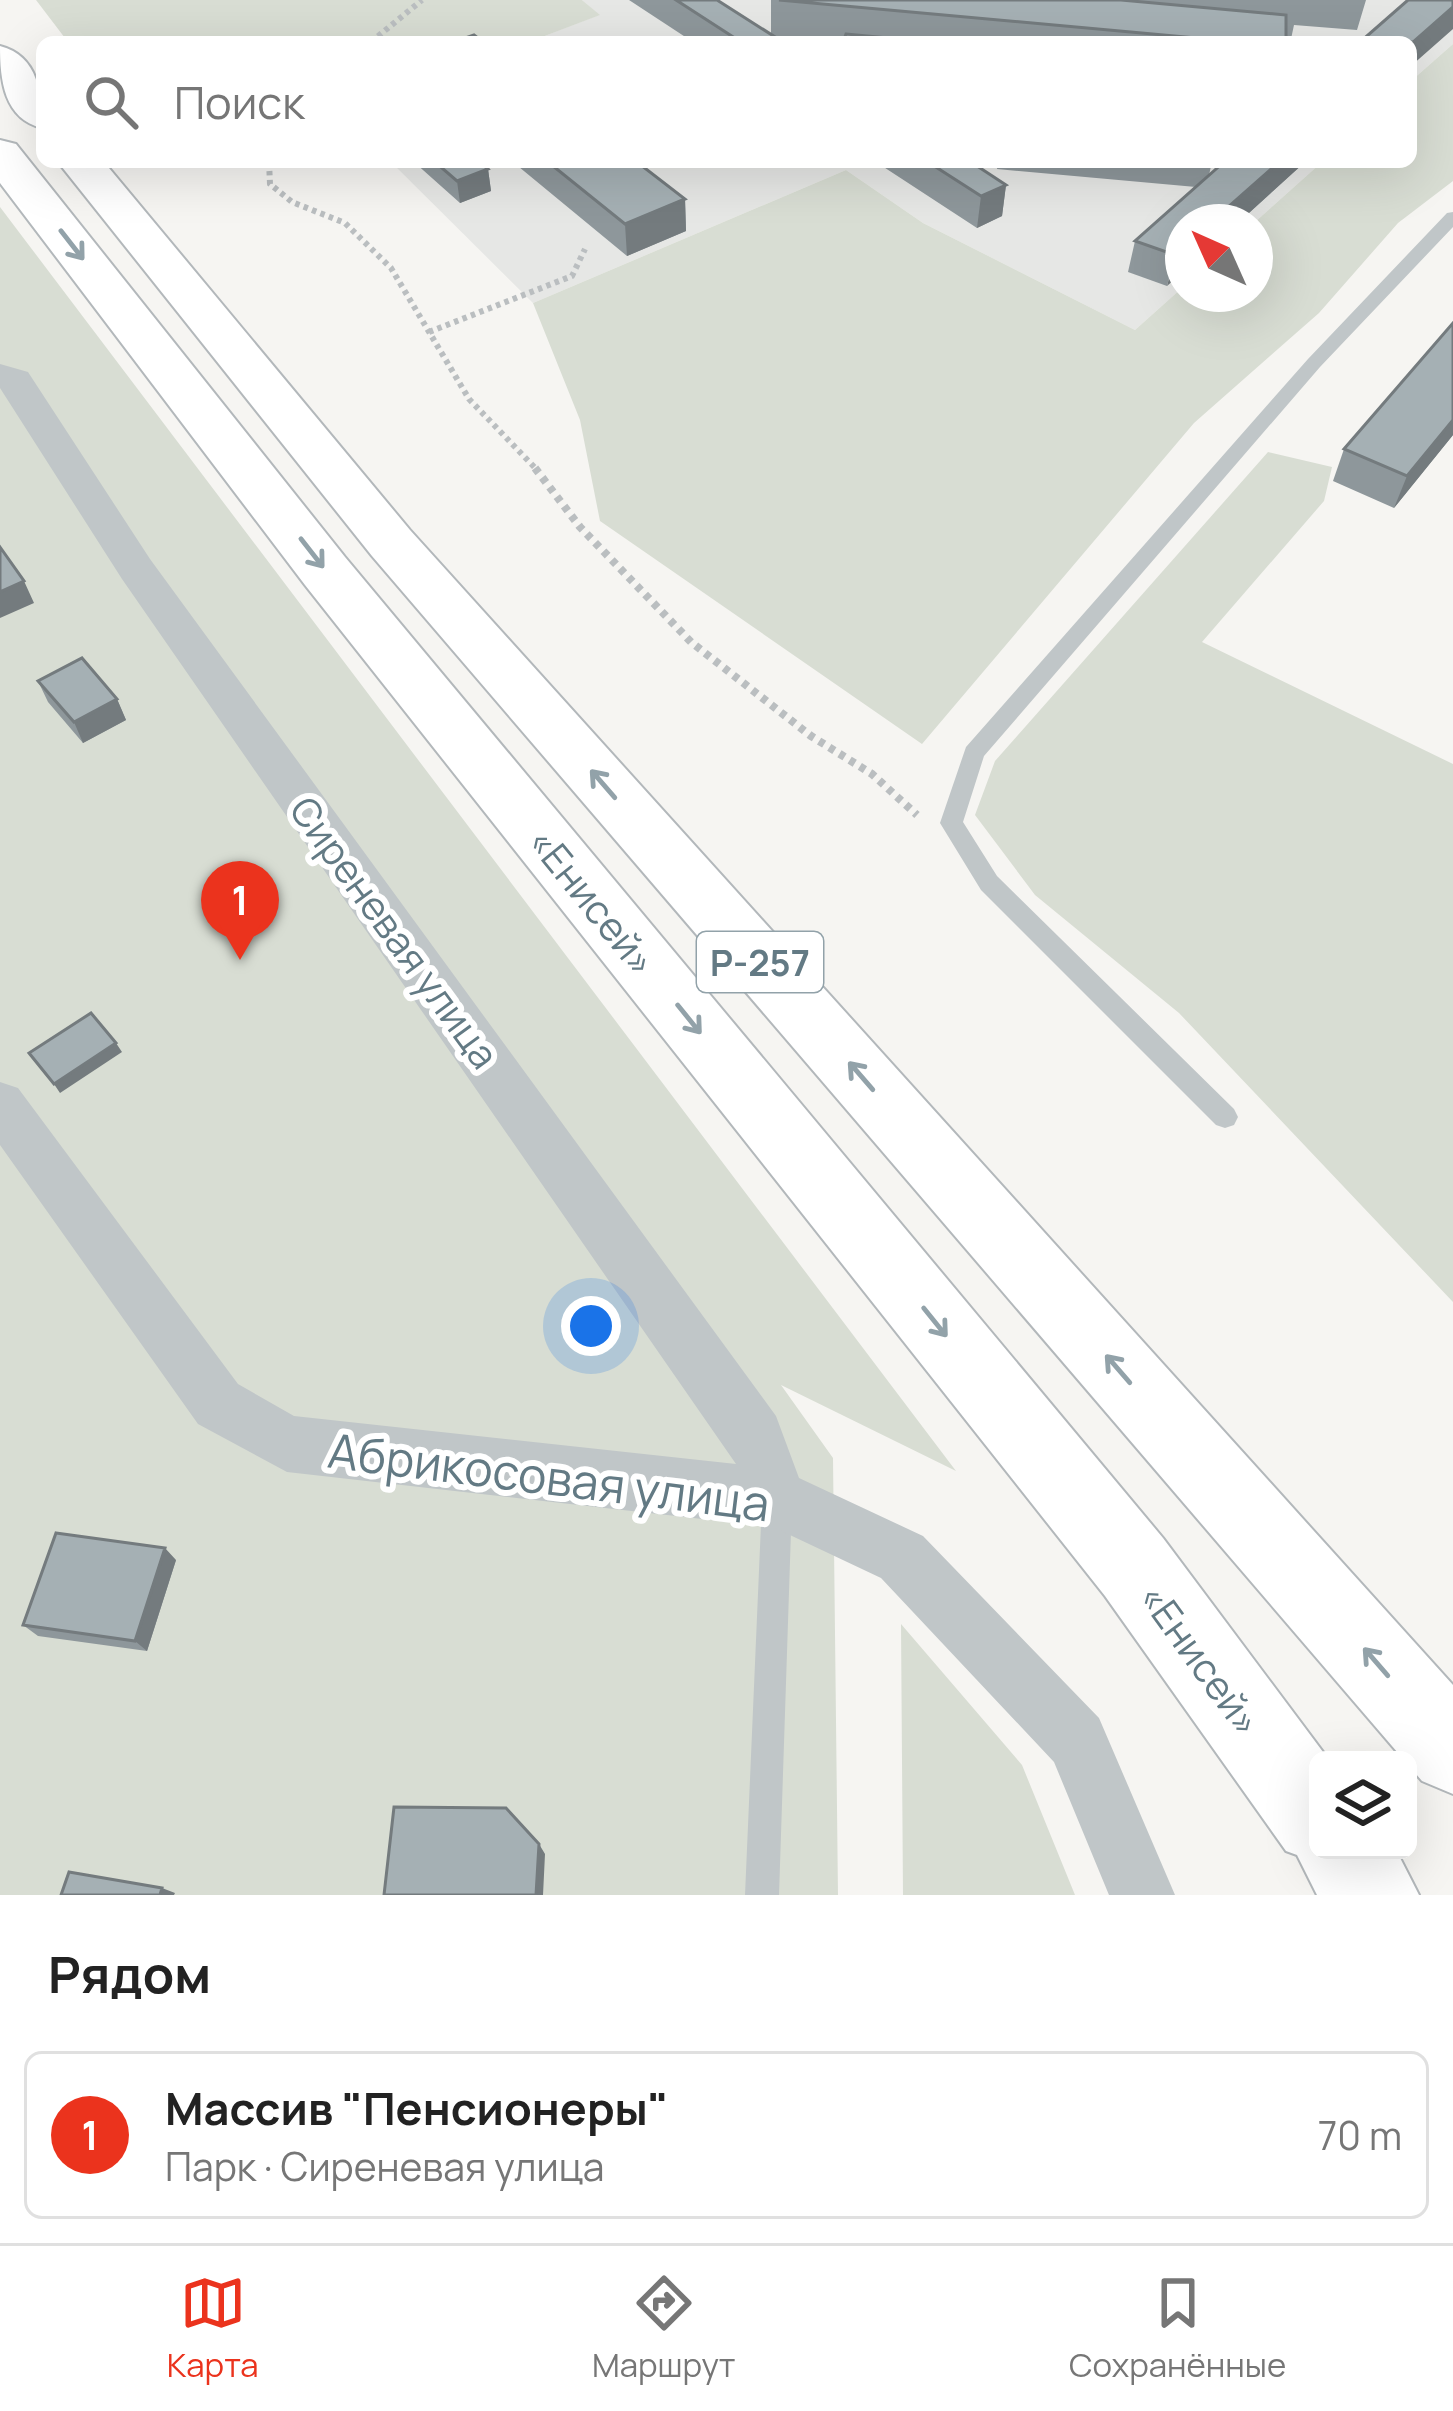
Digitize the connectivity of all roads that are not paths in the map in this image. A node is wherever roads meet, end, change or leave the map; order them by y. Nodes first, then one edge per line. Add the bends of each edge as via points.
1 (0, 59) edge
2 (36, 107) edge
3 (0, 153) edge
4 (85, 168) edge
5 (1453, 218) edge
6 (0, 376) edge
7 (3, 1114) edge
8 (1225, 1117) dead end
9 (777, 1498) junction
10 (1246, 1720) junction
11 (1453, 1750) edge
12 (1309, 1808) edge
13 (1309, 1822) edge
14 (1333, 1859) edge
15 (1347, 1859) edge
16 (763, 1895) edge
17 (1142, 1895) edge
18 (1355, 1895) edge
19 (1373, 1895) edge

1 - 2 highway
3 -> 10 highway, «Енисей» / Р-257 via 326,571 1134,1567
11 -> 4 highway, «Енисей» / Р-257 via 391,543
5 - 8 lane via 1314,363 974,752 951,824 989,883
6 - 9 street, Сиреневая улица via 15,380 136,569 756,1436
7 - 9 street, Абрикосовая улица via 218,1404 287,1444
9 - 16 lane
9 - 17 street, Абрикосовая улица via 902,1557 1076,1741
10 - 12 highway, «Енисей» / Р-257
10 - 13 highway, Р-257
14 - 18 highway
15 - 19 highway

